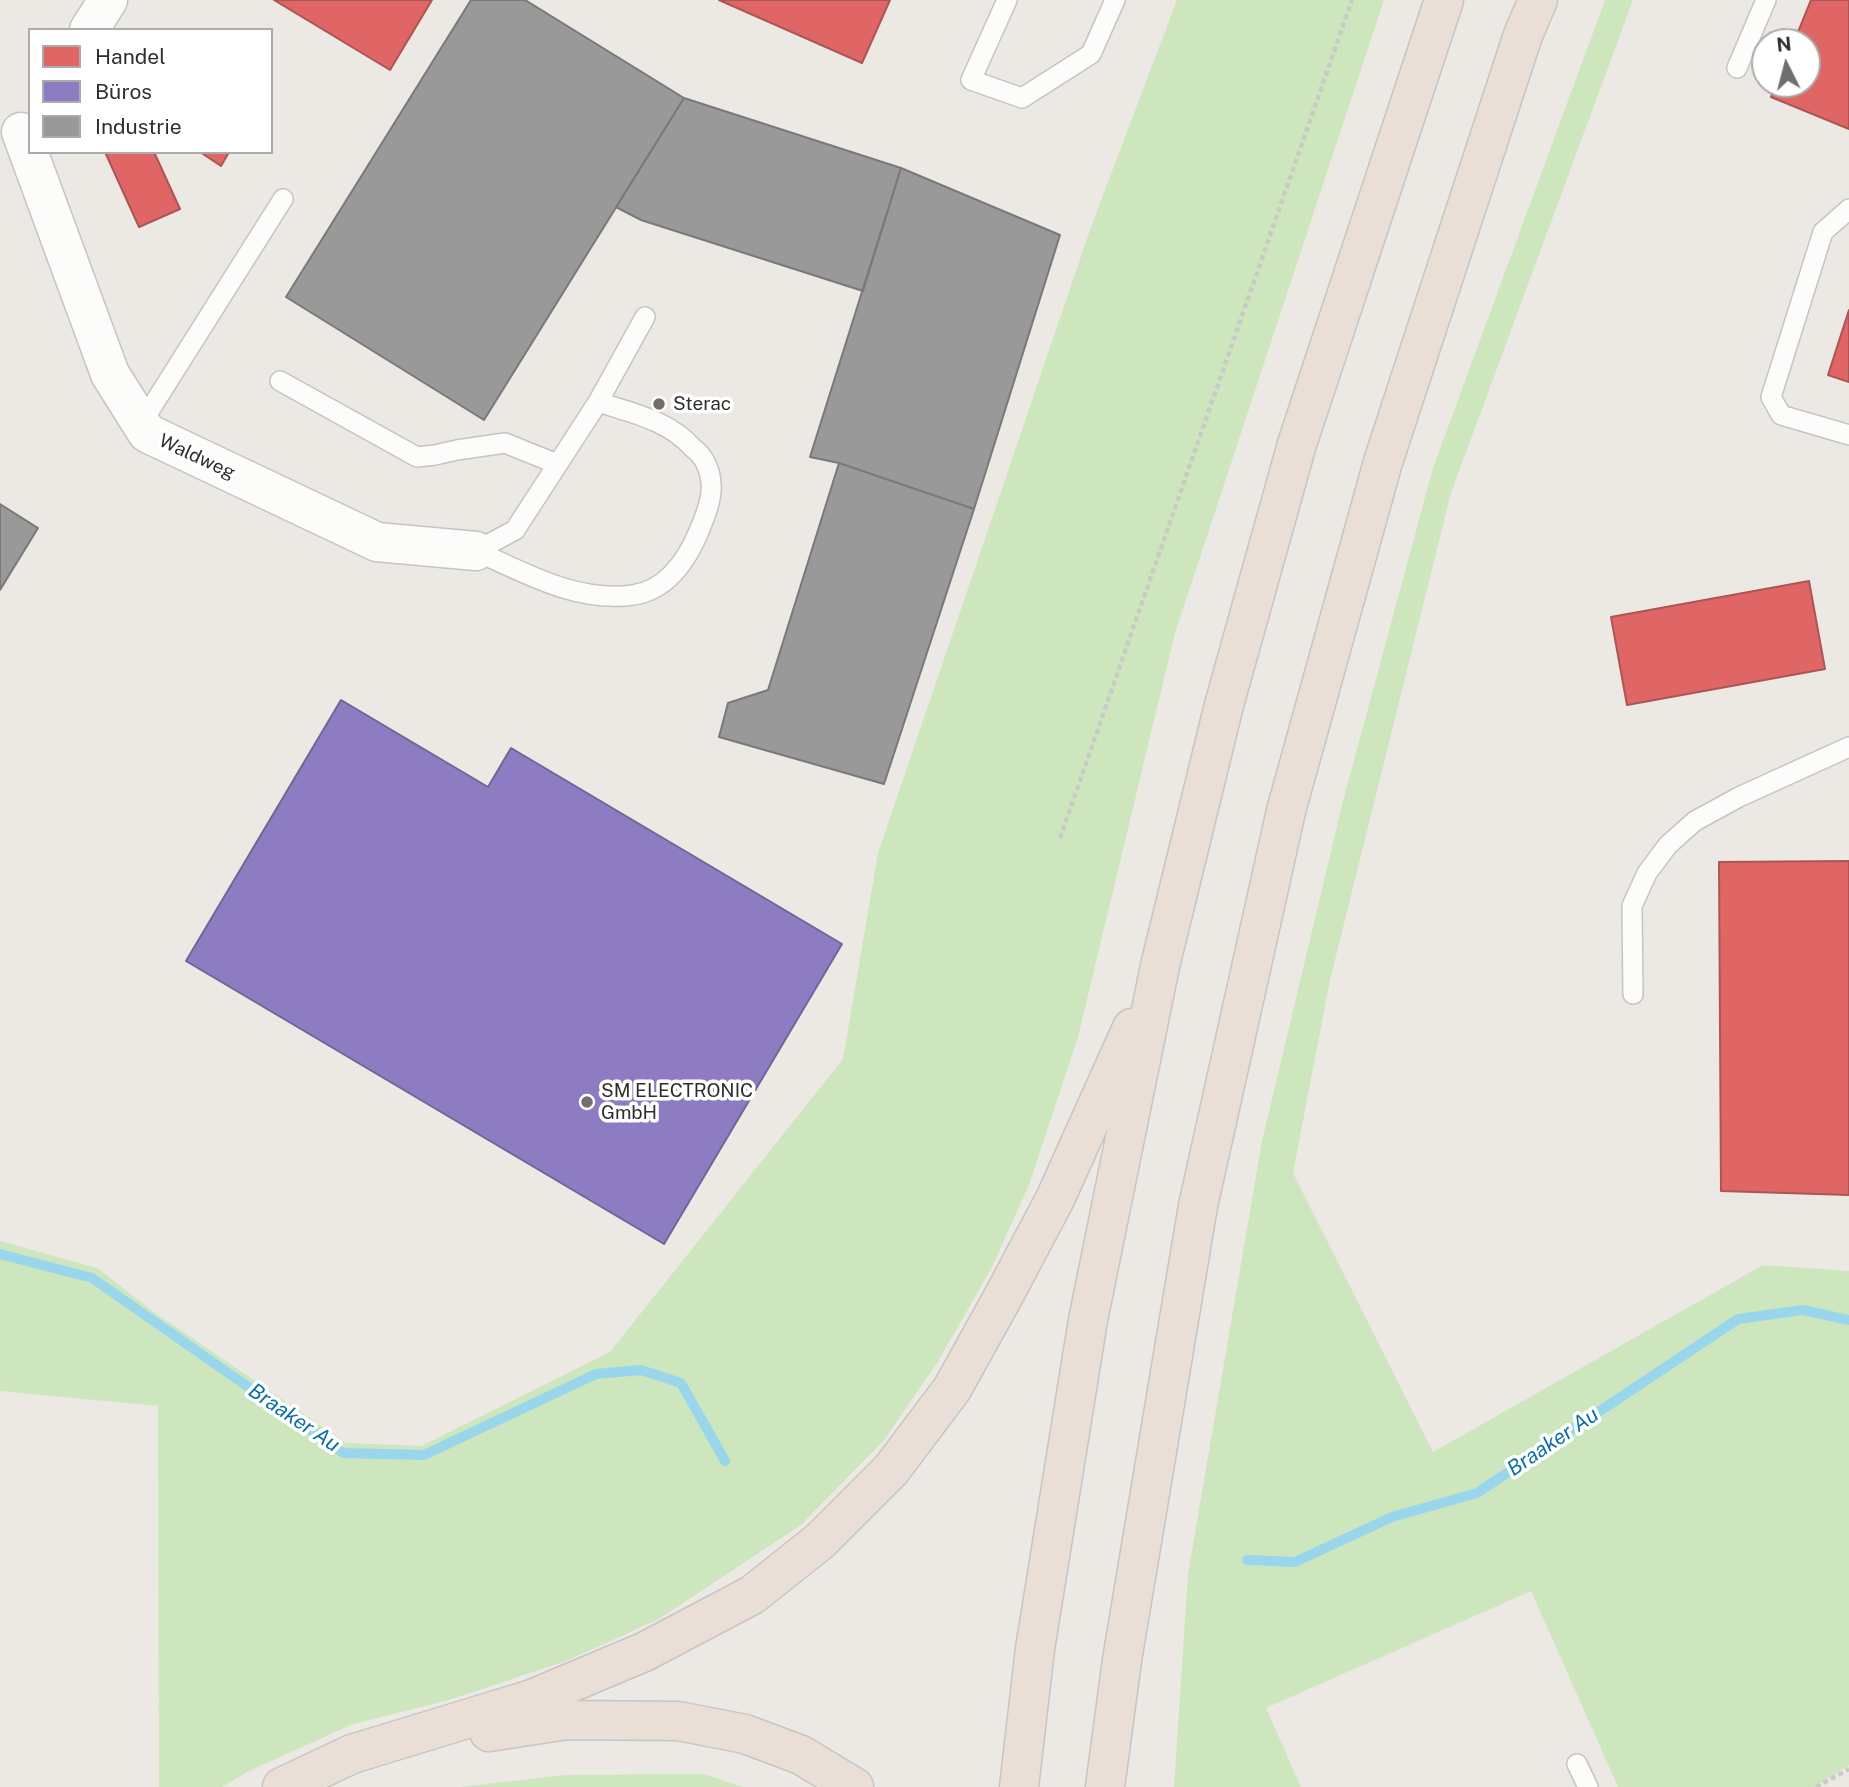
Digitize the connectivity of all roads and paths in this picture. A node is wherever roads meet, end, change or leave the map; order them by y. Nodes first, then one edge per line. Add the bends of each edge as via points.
1 (108, 0) edge
2 (1007, 0) edge
3 (1115, 0) edge
4 (1352, 0) edge
5 (1444, 0) edge
6 (1538, 0) edge
7 (1766, 0) edge
8 (90, 28) edge
9 (1737, 68) dead end
10 (17, 132) edge
11 (283, 199) dead end
12 (1849, 209) edge
13 (645, 317) dead end
14 (279, 381) dead end
15 (598, 402) junction
16 (141, 424) junction
17 (1849, 435) edge
18 (557, 464) junction
19 (476, 551) junction
20 (1849, 747) edge
21 (1059, 838) dead end
22 (1160, 966) junction
23 (1633, 994) dead end
24 (352, 1754) junction
25 (1577, 1764) dead end
26 (1849, 1769) edge
27 (282, 1787) edge
28 (854, 1787) edge
29 (1019, 1787) edge
30 (1105, 1787) edge
31 (1588, 1787) edge
32 (1816, 1787) edge

1 - 8 street
2 - 3 lane via 971,80 1022,98 1091,54
4 - 21 path
5 - 22 highway via 1297,444 1224,705
6 - 30 highway via 1383,462 1286,811 1198,1206
7 - 9 lane
10 - 16 street, Waldweg via 110,374
11 - 16 lane
12 - 17 lane via 1823,232 1771,397 1781,415
13 - 15 lane
14 - 18 lane via 417,457 505,443
15 - 18 lane
15 - 19 lane via 658,421 689,442 704,459 712,491 709,509 687,558 655,587 635,595 583,594
16 - 19 street, Waldweg via 147,433 377,542
18 - 19 lane via 515,530
20 - 23 lane via 1739,797 1695,821 1668,845 1647,873 1632,906
22 - 24 highway via 1055,1199 952,1389 891,1471 820,1541 752,1595 644,1652 532,1699
22 - 29 highway via 1088,1320 1035,1649
24 - 27 highway
24 - 28 highway via 567,1720 678,1721 746,1734 801,1755
25 - 31 lane
26 - 32 path

